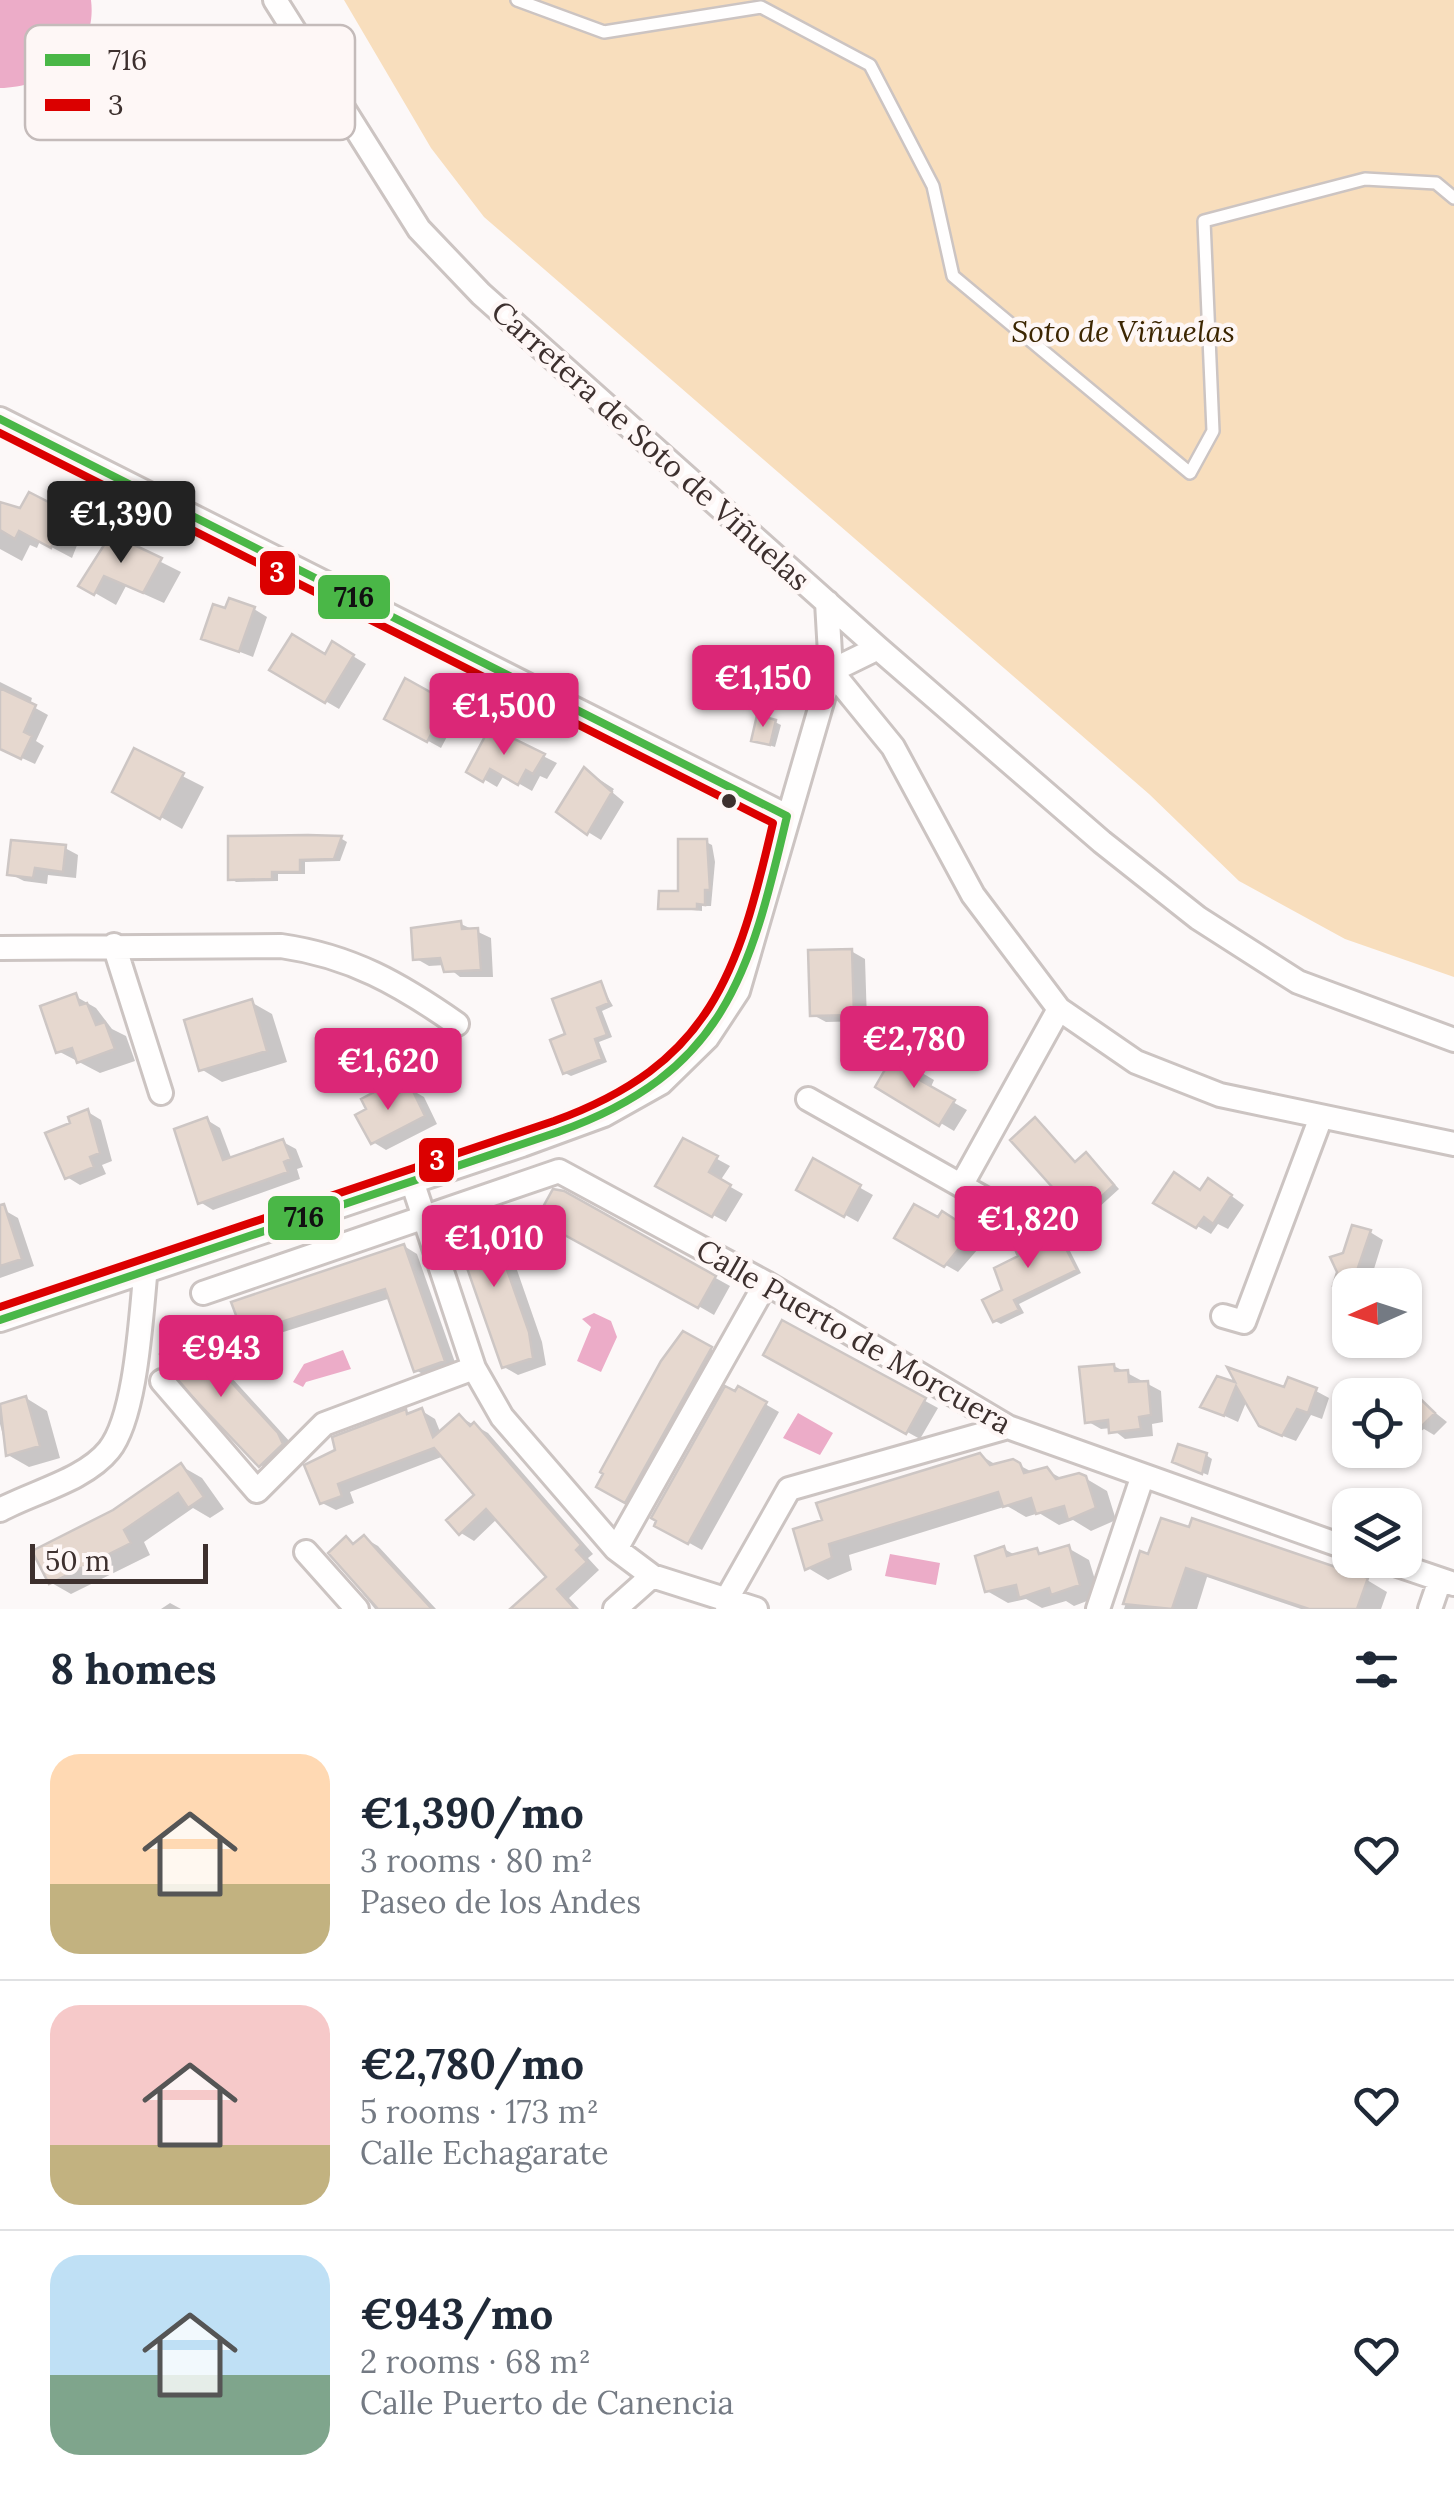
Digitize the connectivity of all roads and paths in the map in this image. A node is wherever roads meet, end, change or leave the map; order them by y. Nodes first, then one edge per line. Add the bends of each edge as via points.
1 (275, 0) edge
2 (517, 0) edge
3 (291, 25) edge
4 (355, 127) edge
5 (1454, 198) edge
6 (0, 419) edge
7 (828, 602) junction
8 (878, 648) junction
9 (832, 671) junction
10 (787, 816) junction
11 (114, 944) junction
12 (0, 948) edge
13 (1059, 1009) junction
14 (457, 1024) dead end
15 (1454, 1040) edge
16 (160, 1093) dead end
17 (808, 1099) dead end
18 (1321, 1117) junction
19 (1454, 1144) edge
20 (412, 1181) junction
21 (962, 1184) junction
22 (1001, 1208) dead end
23 (424, 1218) junction
24 (146, 1267) junction
25 (766, 1283) junction
26 (203, 1294) dead end
27 (1223, 1316) dead end
28 (0, 1320) edge
29 (474, 1368) junction
30 (162, 1382) dead end
31 (1008, 1426) junction
32 (1142, 1478) junction
33 (0, 1510) edge
34 (1332, 1542) edge
35 (616, 1549) junction
36 (306, 1552) dead end
37 (1422, 1573) edge
38 (652, 1576) junction
39 (1447, 1582) edge
40 (725, 1602) junction
41 (356, 1609) edge
42 (616, 1609) edge
43 (756, 1609) edge
44 (1098, 1609) edge
45 (1430, 1609) edge

1 - 3 street, Carretera de Soto de Viñuelas
2 - 5 lane via 604,32 762,7 870,65 933,186 953,276 1190,474 1213,431 1204,221 1365,179 1436,183
4 - 7 street, Carretera de Soto de Viñuelas via 419,229 481,294
6 - 10 street
7 - 8 street, Carretera de Soto de Viñuelas
7 - 9 street
8 - 9 street
8 - 15 street, Carretera de Soto de Viñuelas via 1198,918 1298,982
9 - 10 street
9 - 13 street via 892,746 973,895
10 - 20 street via 738,991 707,1038 661,1083 604,1114
11 - 12 street
11 - 14 street via 321,952 394,980
11 - 16 street
13 - 18 street via 1136,1062 1220,1095
13 - 21 street
17 - 21 street
18 - 19 street
18 - 27 street via 1244,1322
20 - 23 street
20 - 24 street
21 - 22 street
23 - 25 street, Calle Puerto de Morcuera via 559,1171
23 - 26 street, Calle Puerto de Morcuera
23 - 29 street
24 - 28 street
24 - 33 street via 136,1362 110,1449 86,1469
25 - 31 street, Calle Puerto de Morcuera
25 - 35 street
29 - 30 street via 324,1424 257,1491
29 - 35 street via 502,1417
31 - 32 street, Calle Puerto de Morcuera
31 - 40 street via 789,1489
32 - 34 street, Calle Puerto de Morcuera
32 - 44 street
35 - 38 street
36 - 41 street
37 - 39 street
38 - 40 street
38 - 42 street
39 - 45 street
40 - 43 street

